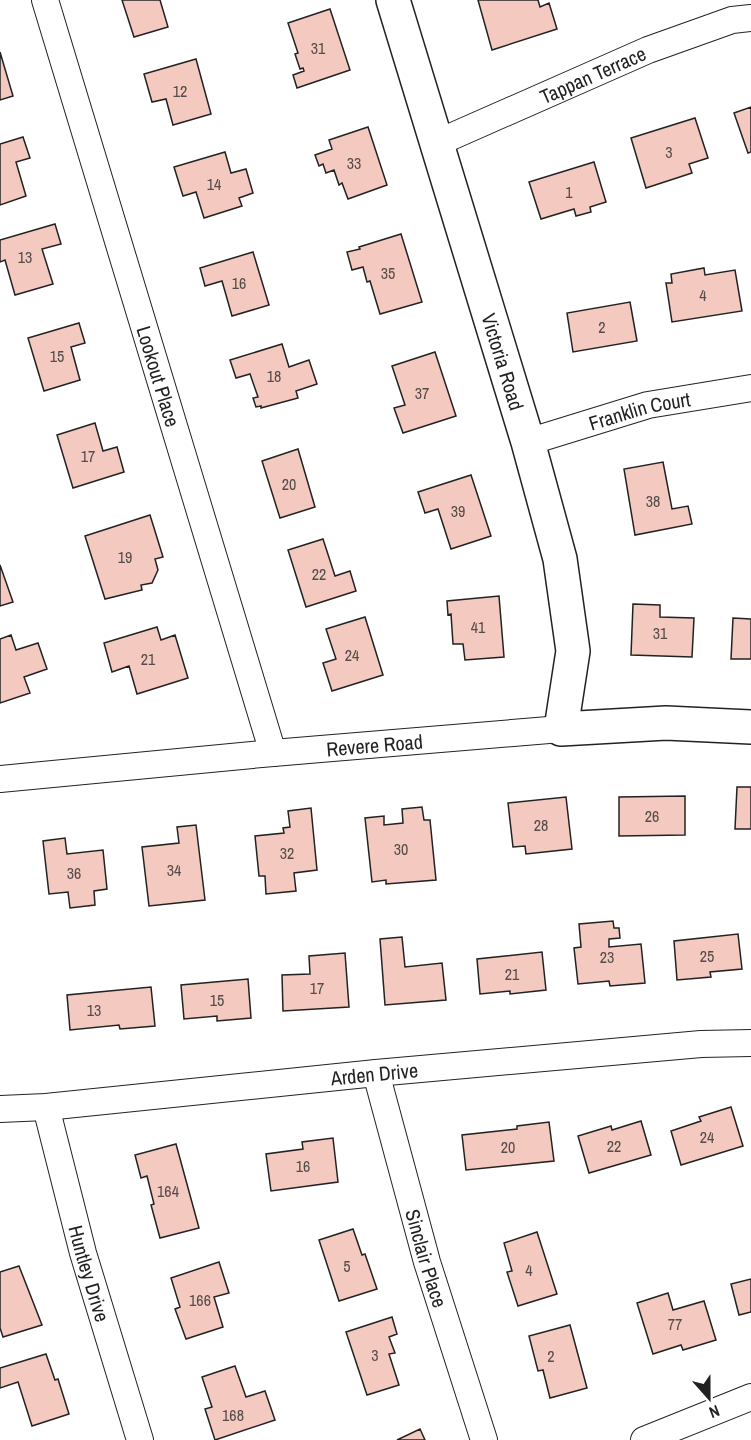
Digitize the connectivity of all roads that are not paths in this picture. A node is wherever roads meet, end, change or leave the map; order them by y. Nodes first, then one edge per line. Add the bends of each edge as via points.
1 (45, 0) edge
2 (393, 0) edge
3 (751, 18) edge
4 (437, 143) junction
5 (751, 388) edge
6 (528, 442) junction
7 (751, 727) edge
8 (561, 729) junction
9 (273, 753) junction
10 (0, 779) edge
11 (751, 1042) edge
12 (376, 1073) junction
13 (46, 1107) junction
14 (0, 1109) edge
15 (751, 1397) edge
16 (140, 1440) edge
17 (484, 1440) edge
18 (644, 1440) edge

1 - 9 street, Lookout Place
2 - 4 street, Victoria Road
3 - 4 street, Tappan Terrace via 732,20 648,50
4 - 6 street, Victoria Road
5 - 6 street, Franklin Court via 648,405
6 - 8 street, Victoria Road via 560,559 573,651
7 - 8 street, Revere Road via 666,723
8 - 9 street, Revere Road
9 - 10 street, Revere Road
11 - 12 street, Arden Drive
12 - 13 street, Arden Drive
12 - 17 street, Sinclair Place via 427,1262
13 - 14 street, Arden Drive
13 - 16 street, Huntley Drive via 83,1253
15 - 18 street

